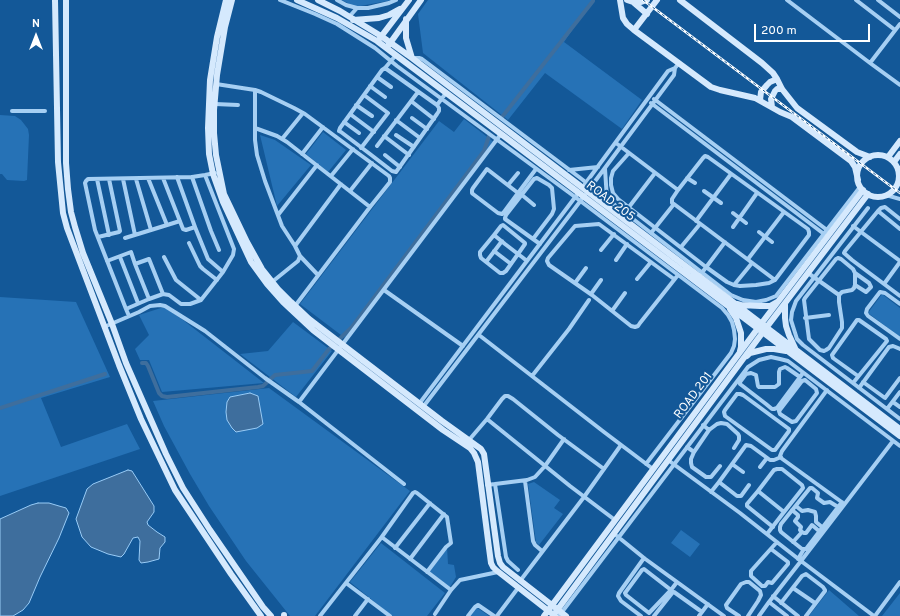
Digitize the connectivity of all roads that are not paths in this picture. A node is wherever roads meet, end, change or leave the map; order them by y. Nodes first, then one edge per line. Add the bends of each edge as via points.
1 (55, 0) edge
2 (66, 0) edge
3 (226, 0) edge
4 (232, 0) edge
5 (280, 0) edge
6 (297, 0) edge
7 (318, 0) edge
8 (337, 0) edge
9 (396, 0) edge
10 (408, 0) edge
11 (421, 0) edge
12 (620, 0) edge
13 (647, 0) edge
14 (657, 0) edge
15 (680, 0) edge
16 (788, 0) edge
17 (856, 0) edge
18 (878, 0) edge
19 (630, 1) edge
20 (357, 8) junction
21 (402, 8) junction
22 (647, 14) junction
23 (900, 17) edge
24 (351, 18) junction
25 (406, 20) junction
26 (900, 24) edge
27 (634, 30) junction
28 (895, 30) junction
29 (379, 39) junction
30 (389, 46) junction
31 (396, 55) junction
32 (412, 58) junction
33 (391, 61) junction
34 (870, 64) junction
35 (677, 65) junction
36 (385, 68) junction
37 (377, 77) junction
38 (777, 79) junction
39 (216, 84) junction
40 (900, 85) edge
41 (370, 86) junction
42 (390, 87) dead end
43 (782, 89) junction
44 (255, 90) junction
45 (418, 92) junction
46 (446, 92) junction
47 (364, 95) junction
48 (385, 97) dead end
49 (649, 98) junction
50 (441, 99) junction
51 (760, 100) junction
52 (411, 101) junction
53 (654, 102) junction
54 (215, 104) junction
55 (238, 105) dead end
56 (356, 105) junction
57 (437, 105) junction
58 (772, 107) junction
59 (12, 110) dead end
60 (45, 111) dead end
61 (303, 113) junction
62 (350, 114) junction
63 (372, 116) dead end
64 (412, 118) dead end
65 (434, 119) junction
66 (396, 120) junction
67 (344, 122) junction
68 (323, 127) junction
69 (255, 128) junction
70 (427, 129) junction
71 (374, 132) junction
72 (66, 134) junction
73 (73, 134) dead end
74 (359, 134) dead end
75 (501, 134) junction
76 (396, 135) dead end
77 (384, 136) junction
78 (420, 138) junction
79 (282, 139) junction
80 (496, 140) junction
81 (900, 141) edge
82 (616, 143) junction
83 (377, 146) dead end
84 (414, 147) junction
85 (621, 147) junction
86 (361, 148) junction
87 (353, 149) junction
88 (629, 153) junction
89 (302, 154) junction
90 (900, 154) edge
91 (385, 155) dead end
92 (409, 155) junction
93 (870, 157) junction
94 (888, 157) junction
95 (894, 162) junction
96 (372, 163) junction
97 (479, 163) junction
98 (317, 165) junction
99 (400, 167) junction
100 (598, 167) junction
101 (605, 168) junction
102 (487, 169) junction
103 (536, 169) junction
104 (569, 170) junction
105 (216, 173) junction
106 (518, 173) dead end
107 (656, 173) junction
108 (731, 174) junction
109 (205, 175) junction
110 (331, 176) junction
111 (192, 177) junction
112 (900, 177) edge
113 (148, 178) junction
114 (163, 178) junction
115 (177, 178) junction
116 (688, 178) junction
117 (97, 179) junction
118 (109, 179) junction
119 (123, 179) junction
120 (136, 179) junction
121 (858, 180) junction
122 (695, 183) dead end
123 (341, 184) junction
124 (508, 185) junction
125 (862, 188) junction
126 (678, 190) junction
127 (704, 191) dead end
128 (350, 192) junction
129 (583, 192) junction
130 (757, 193) junction
131 (520, 194) junction
132 (868, 194) junction
133 (886, 195) junction
134 (713, 198) junction
135 (607, 199) junction
136 (900, 199) edge
137 (721, 203) dead end
138 (674, 204) junction
139 (534, 205) dead end
140 (370, 207) junction
141 (629, 207) junction
142 (868, 208) dead end
143 (878, 211) junction
144 (733, 212) dead end
145 (784, 212) junction
146 (278, 215) junction
147 (740, 218) junction
148 (900, 219) edge
149 (180, 221) junction
150 (696, 221) junction
151 (746, 223) dead end
152 (700, 224) junction
153 (167, 225) junction
154 (853, 226) junction
155 (195, 227) junction
156 (656, 227) junction
157 (733, 227) dead end
158 (900, 229) edge
159 (151, 230) junction
160 (760, 232) dead end
161 (826, 232) junction
162 (651, 233) junction
163 (861, 233) junction
164 (135, 234) junction
165 (614, 234) junction
166 (109, 235) junction
167 (494, 235) junction
168 (765, 236) junction
169 (98, 237) junction
170 (125, 238) dead end
171 (532, 239) junction
172 (502, 241) junction
173 (725, 242) junction
174 (772, 242) dead end
175 (189, 243) dead end
176 (540, 244) junction
177 (627, 244) junction
178 (295, 246) junction
179 (681, 247) junction
180 (219, 250) dead end
181 (601, 250) dead end
182 (494, 251) junction
183 (518, 254) junction
184 (539, 255) junction
185 (120, 256) junction
186 (300, 256) junction
187 (164, 257) dead end
188 (748, 259) junction
189 (616, 260) dead end
190 (107, 261) junction
191 (527, 261) junction
192 (547, 261) junction
193 (486, 262) junction
194 (651, 262) junction
195 (900, 262) edge
196 (752, 263) junction
197 (135, 264) junction
198 (511, 264) junction
199 (706, 267) junction
200 (586, 268) dead end
201 (223, 272) junction
202 (855, 272) junction
203 (808, 273) junction
204 (700, 274) junction
205 (318, 275) junction
206 (678, 275) junction
207 (815, 276) junction
208 (637, 279) dead end
209 (217, 280) junction
210 (601, 280) dead end
211 (775, 280) junction
212 (819, 280) junction
213 (272, 282) junction
214 (575, 283) junction
215 (884, 284) junction
216 (734, 285) junction
217 (855, 285) junction
218 (384, 290) junction
219 (625, 293) dead end
220 (163, 294) junction
221 (591, 294) junction
222 (839, 295) junction
223 (900, 296) edge
224 (149, 299) junction
225 (201, 300) junction
226 (589, 300) dead end
227 (777, 302) junction
228 (138, 303) junction
229 (730, 304) junction
230 (785, 304) junction
231 (900, 304) edge
232 (295, 306) junction
233 (126, 309) junction
234 (612, 311) junction
235 (829, 315) dead end
236 (129, 316) junction
237 (806, 318) junction
238 (112, 324) junction
239 (104, 327) junction
240 (762, 328) junction
241 (479, 335) junction
242 (330, 339) junction
243 (900, 340) edge
244 (340, 346) junction
245 (463, 346) junction
246 (900, 349) edge
247 (792, 351) junction
248 (742, 355) junction
249 (803, 372) junction
250 (532, 376) junction
251 (821, 376) junction
252 (858, 376) junction
253 (800, 377) junction
254 (900, 378) edge
255 (816, 382) junction
256 (863, 382) junction
257 (853, 383) junction
258 (859, 388) junction
259 (817, 391) junction
260 (825, 392) junction
261 (900, 392) edge
262 (726, 396) junction
263 (722, 401) junction
264 (732, 401) junction
265 (299, 402) junction
266 (892, 402) junction
267 (422, 405) junction
268 (728, 406) junction
269 (900, 408) edge
270 (887, 409) junction
271 (418, 411) junction
272 (900, 419) edge
273 (487, 420) junction
274 (703, 425) junction
275 (709, 430) junction
276 (897, 430) edge
277 (900, 436) edge
278 (564, 439) junction
279 (891, 439) junction
280 (470, 440) junction
281 (621, 445) junction
282 (900, 446) edge
283 (687, 447) junction
284 (734, 448) dead end
285 (694, 452) junction
286 (781, 457) junction
287 (767, 458) junction
288 (668, 460) junction
289 (646, 464) junction
290 (674, 464) junction
291 (732, 464) junction
292 (545, 466) junction
293 (720, 466) dead end
294 (760, 468) dead end
295 (604, 469) junction
296 (653, 469) junction
297 (743, 472) dead end
298 (525, 481) junction
299 (719, 482) junction
300 (404, 484) dead end
301 (495, 484) junction
302 (487, 485) junction
303 (749, 485) dead end
304 (758, 490) junction
305 (711, 492) junction
306 (584, 497) junction
307 (430, 503) junction
308 (843, 503) junction
309 (796, 506) junction
310 (838, 507) junction
311 (792, 510) junction
312 (784, 512) junction
313 (444, 514) junction
314 (615, 520) junction
315 (773, 527) junction
316 (821, 529) junction
317 (802, 532) junction
318 (767, 534) junction
319 (616, 535) junction
320 (381, 538) junction
321 (777, 542) junction
322 (793, 542) junction
323 (395, 548) junction
324 (771, 549) junction
325 (804, 549) junction
326 (542, 551) junction
327 (644, 558) junction
328 (410, 559) junction
329 (799, 560) junction
330 (518, 570) dead end
331 (427, 572) junction
332 (498, 572) junction
333 (520, 581) junction
334 (677, 582) junction
335 (900, 582) edge
336 (346, 583) junction
337 (518, 588) junction
338 (793, 588) junction
339 (451, 590) junction
340 (671, 590) junction
341 (773, 596) junction
342 (368, 599) junction
343 (769, 602) junction
344 (781, 603) junction
345 (708, 604) junction
346 (815, 604) junction
347 (555, 613) edge
348 (700, 614) edge
349 (436, 615) edge
350 (260, 616) edge
351 (271, 616) edge
352 (320, 616) edge
353 (355, 616) edge
354 (390, 616) edge
355 (468, 616) edge
356 (496, 616) edge
357 (641, 616) edge
358 (654, 616) edge
359 (724, 616) edge
360 (739, 616) edge
361 (748, 616) edge
362 (759, 616) edge
363 (787, 616) edge
364 (798, 616) edge
365 (806, 616) edge
366 (874, 616) edge

1 - 239 main road via 58,162 63,213
2 - 72 main road
3 - 105 main road via 210,80 209,154
4 - 39 main road
5 - 33 street via 337,24
6 - 29 main road, ROAD 205
7 - 24 main road, ROAD 205
8 - 20 street
9 - 20 street via 368,8
10 - 21 main road
11 - 25 main road
12 - 27 main road via 623,18
13 - 19 main road
14 - 22 main road
15 - 38 main road via 762,63
16 - 34 street
17 - 28 street
18 - 23 street
19 - 22 main road
20 - 24 street
21 - 24 main road via 379,18
21 - 29 main road
22 - 27 main road
24 - 29 main road, ROAD 205
25 - 30 main road
25 - 32 main road via 406,38
26 - 28 street
27 - 35 main road
28 - 34 street
29 - 30 main road, ROAD 205
30 - 31 main road, ROAD 205
30 - 32 main road, ROAD 205
31 - 33 street
31 - 46 main road, ROAD 205
32 - 104 street via 422,59
32 - 129 main road, ROAD 205
33 - 36 street
33 - 50 street
34 - 40 street
35 - 49 street via 668,71
35 - 51 main road via 711,87
35 - 53 street via 674,75
36 - 37 street
36 - 45 street
37 - 41 street
37 - 42 street
38 - 43 main road
38 - 51 main road via 770,82 761,92
39 - 44 street
39 - 54 main road
41 - 47 street
41 - 48 street
43 - 58 main road via 775,91 771,99
43 - 93 main road via 797,108 857,152
44 - 61 street
44 - 69 street
45 - 52 street
45 - 57 street
46 - 50 street
46 - 75 main road, ROAD 205
47 - 56 street
47 - 71 street via 388,113
49 - 53 street
49 - 82 street
50 - 57 street
50 - 80 street
51 - 58 main road
52 - 65 street
52 - 66 street
53 - 85 street
53 - 161 street
54 - 55 street
54 - 105 main road
56 - 62 street
56 - 63 street
57 - 65 street via 440,108
58 - 121 main road via 792,117 851,161
59 - 60 street
61 - 68 street
61 - 79 street
62 - 67 street
62 - 71 street
64 - 70 street
65 - 70 street
66 - 77 street
66 - 78 street
67 - 74 street
67 - 86 street via 339,131
68 - 87 street
68 - 89 street
69 - 79 street
69 - 146 street via 255,140 264,181
70 - 78 street
71 - 86 street
72 - 73 street
72 - 238 main road via 71,212 86,260
75 - 80 street
75 - 129 main road, ROAD 205
76 - 84 street
77 - 83 street
77 - 92 street
78 - 84 street
79 - 89 street
80 - 97 street
80 - 103 street
81 - 94 main road
82 - 85 street
82 - 100 street
84 - 92 street
85 - 88 street
85 - 101 street
86 - 99 street via 392,171 396,172
87 - 96 street
87 - 110 street
88 - 107 street
88 - 141 street via 613,171 611,185 613,193
89 - 98 street
90 - 95 main road
91 - 99 street
92 - 99 street
93 - 94 main road
93 - 121 main road via 861,164
94 - 95 main road
95 - 112 main road
96 - 128 street
96 - 140 street via 389,176 390,180
97 - 102 street
97 - 218 street
98 - 110 street
98 - 146 street
100 - 104 street
100 - 129 street
101 - 129 street
101 - 135 street
102 - 124 street
102 - 131 street via 472,193 498,213 502,214
103 - 129 street
103 - 131 street
104 - 129 street
105 - 109 street
105 - 213 main road via 262,269
105 - 242 main road via 223,202 251,262 283,302 313,330
106 - 124 street
107 - 126 street
107 - 141 street
108 - 116 street via 705,156
108 - 130 street
108 - 134 street
109 - 111 street
109 - 201 street via 234,249 232,258
110 - 123 street
111 - 115 street
111 - 180 street
112 - 133 main road via 896,188
113 - 114 street
113 - 120 street
113 - 153 street
114 - 115 street
114 - 149 street
115 - 155 street
116 - 122 street
116 - 126 street
117 - 118 street
117 - 166 street
117 - 169 street via 88,179 85,183
118 - 119 street
118 - 166 street via 120,231
119 - 120 street
119 - 164 street
120 - 159 street
121 - 125 main road
123 - 128 street
123 - 178 street
124 - 131 street
125 - 132 main road
125 - 161 street
125 - 227 main road, ROAD 201
126 - 138 street via 672,199
127 - 134 street
128 - 140 street
129 - 135 street
129 - 176 street
129 - 184 street
129 - 204 main road, ROAD 205
129 - 206 main road, ROAD 205
130 - 145 street
130 - 147 street
131 - 139 street
131 - 171 street via 505,218
131 - 171 street via 535,179 552,188 553,211
132 - 133 main road
132 - 203 main road, ROAD 201
133 - 136 street
134 - 137 street
134 - 150 street
135 - 162 street
138 - 150 street
138 - 156 street
140 - 205 street
141 - 156 street
142 - 154 street
143 - 148 street via 885,207
143 - 158 street
143 - 163 street
144 - 147 street
145 - 168 street
145 - 211 street via 808,229 809,235
146 - 178 street
147 - 151 street
147 - 157 street
149 - 153 street
149 - 155 street via 184,230
150 - 152 street
152 - 173 street
152 - 179 street
153 - 159 street
154 - 163 street
154 - 207 street
155 - 201 street via 208,259
156 - 162 street
156 - 179 street
159 - 164 street
160 - 168 street
161 - 204 street via 776,296 766,300 743,300
162 - 204 street
163 - 195 street
163 - 215 street via 844,253
164 - 170 street
165 - 177 street
165 - 181 street
165 - 192 street via 599,224 575,226
166 - 169 street
167 - 172 street
167 - 183 street via 504,225 525,242
167 - 193 street via 480,252 480,257
168 - 174 street
168 - 188 street
169 - 190 street
171 - 176 street
172 - 182 street
172 - 183 street
173 - 188 street
173 - 199 street
175 - 209 street via 200,266
176 - 191 street
177 - 189 street
177 - 194 street
178 - 186 street
179 - 199 street
182 - 193 street
182 - 198 street
183 - 191 street
183 - 198 street
184 - 192 street
184 - 241 street
185 - 190 street
185 - 197 street via 131,252
185 - 228 street
186 - 205 street
186 - 213 street
187 - 225 street via 176,280
188 - 196 street
190 - 233 street
191 - 245 street
192 - 214 street
193 - 198 street via 501,273
194 - 206 street
194 - 208 street
195 - 215 street
196 - 211 street
196 - 216 street
197 - 220 street via 149,259
197 - 224 street
199 - 204 street
199 - 216 street
200 - 214 street
201 - 209 street
202 - 212 street via 838,258
202 - 217 street
202 - 217 street via 871,287 866,292
203 - 207 street
203 - 230 main road, ROAD 201
204 - 229 main road, ROAD 205
205 - 232 street
206 - 229 main road, ROAD 205
206 - 234 street via 638,326 632,326
206 - 289 street via 728,314 732,322 734,346
207 - 212 street
207 - 257 street via 796,301 791,320 793,329 803,345
209 - 225 street
210 - 221 street
211 - 216 street via 756,285
212 - 222 street
212 - 237 street via 804,298
213 - 232 main road
214 - 221 street
215 - 223 street
217 - 222 street via 852,290
218 - 244 street
218 - 245 street
219 - 234 street
220 - 224 street
220 - 225 street via 169,295 181,304
221 - 234 street
222 - 237 street via 842,328 829,348 820,350 809,340
224 - 228 street
226 - 250 street
227 - 229 main road via 770,306
227 - 240 main road, ROAD 201
228 - 233 street
229 - 240 main road, ROAD 205
229 - 248 main road via 739,326
230 - 240 main road, ROAD 201
230 - 247 main road via 784,318
231 - 243 street via 880,292 866,313
232 - 242 main road
233 - 236 street
235 - 237 street
236 - 238 street
236 - 265 street via 150,306 166,306 205,331
238 - 239 street
238 - 351 main road via 145,408 183,488 233,565
239 - 350 main road via 141,419 175,490
240 - 247 main road, ROAD 205
240 - 248 main road, ROAD 201
241 - 250 street
241 - 267 street
242 - 244 main road
244 - 265 street
244 - 267 main road
244 - 271 main road
245 - 267 street
246 - 256 street via 889,347
247 - 248 main road via 766,349
247 - 251 main road, ROAD 205
247 - 276 main road, ROAD 205
248 - 288 main road, ROAD 201
248 - 296 main road, ROAD 201
249 - 253 street
249 - 255 street
249 - 262 street via 788,361 763,358 748,367
250 - 281 street
251 - 255 main road
251 - 276 main road, ROAD 205
252 - 252 street via 887,341 859,320 832,355
252 - 257 street
253 - 253 street via 774,409 740,384 746,374 751,373 756,375 759,387 778,386 779,372 785,367
254 - 256 street via 885,398
255 - 260 street
256 - 258 street
257 - 258 street
258 - 270 street
259 - 259 street via 796,421 792,422 780,414 802,381 805,380
259 - 260 street
260 - 279 street
260 - 286 street via 780,453
261 - 266 street
262 - 263 street
262 - 264 street
263 - 268 street
263 - 274 street
264 - 268 street
264 - 268 street via 737,394 743,395 789,431 775,450 772,450 724,416
265 - 300 street
266 - 269 street
266 - 270 street
267 - 271 street
267 - 280 main road
270 - 272 street
271 - 332 main road via 470,448 476,457 491,563
273 - 278 street via 502,399 508,396
273 - 280 street
273 - 292 street
274 - 275 street
274 - 283 street
275 - 284 street via 717,424 727,424 739,436
275 - 285 street
276 - 277 main road, ROAD 205
276 - 279 street
278 - 292 street
278 - 295 street
279 - 282 street
279 - 308 street
280 - 302 main road via 483,452
281 - 289 street
281 - 295 street
283 - 285 street
283 - 290 street
285 - 293 street via 690,459 691,465 706,477 711,478
286 - 287 street via 773,460
286 - 308 street
287 - 291 street via 748,445 744,446
287 - 294 street
288 - 290 street
288 - 319 main road, ROAD 201
289 - 296 street
290 - 305 street
290 - 319 street
291 - 297 street
291 - 299 street
292 - 298 street via 535,477
292 - 306 street
295 - 306 street
296 - 314 main road, ROAD 201
298 - 301 street
298 - 326 street via 533,541
299 - 303 street via 738,496 741,496
299 - 305 street
301 - 302 street
301 - 330 street via 506,557
302 - 333 main road via 499,561
304 - 312 street
304 - 312 street via 777,469 782,469 802,485 803,488
304 - 315 street via 747,506
305 - 318 street
306 - 314 street
306 - 326 street
307 - 313 street
307 - 320 street via 417,492 414,493
307 - 323 street
308 - 310 street
308 - 329 street
309 - 310 street via 811,488 818,493 817,498 824,503 830,502
309 - 311 street
309 - 316 street via 802,511 814,512
310 - 316 street
311 - 317 street via 798,515 795,521 802,527
311 - 322 street via 780,529
312 - 315 street
313 - 328 street
313 - 331 street via 448,518 451,543
314 - 347 main road, ROAD 201
315 - 318 street
316 - 317 street via 812,525 806,533
316 - 325 street
317 - 322 street
318 - 321 street
319 - 327 street
319 - 347 main road, ROAD 201
320 - 323 street
320 - 336 street
321 - 324 street
321 - 329 street
322 - 325 street
323 - 328 street
324 - 324 street via 751,573 762,586 768,582 772,583 788,564
325 - 329 street
326 - 333 street
327 - 334 street
327 - 357 street via 618,596
328 - 331 street
329 - 341 street
329 - 366 street
331 - 339 street
332 - 337 main road
332 - 339 street via 461,579
333 - 347 main road
334 - 340 street
334 - 345 street
335 - 366 street
336 - 342 street
336 - 352 street
337 - 347 main road
337 - 356 street
338 - 344 street
338 - 346 street
338 - 346 street via 806,574 825,590
339 - 349 street
340 - 340 street via 649,613 625,593 642,570
341 - 343 street
341 - 344 street
342 - 353 street
342 - 354 street
343 - 362 street
343 - 363 street
344 - 364 street
345 - 348 street
345 - 359 street
346 - 365 street
348 - 358 street via 673,592
355 - 356 street via 478,605
360 - 361 street via 726,605 741,584 749,582 761,593

